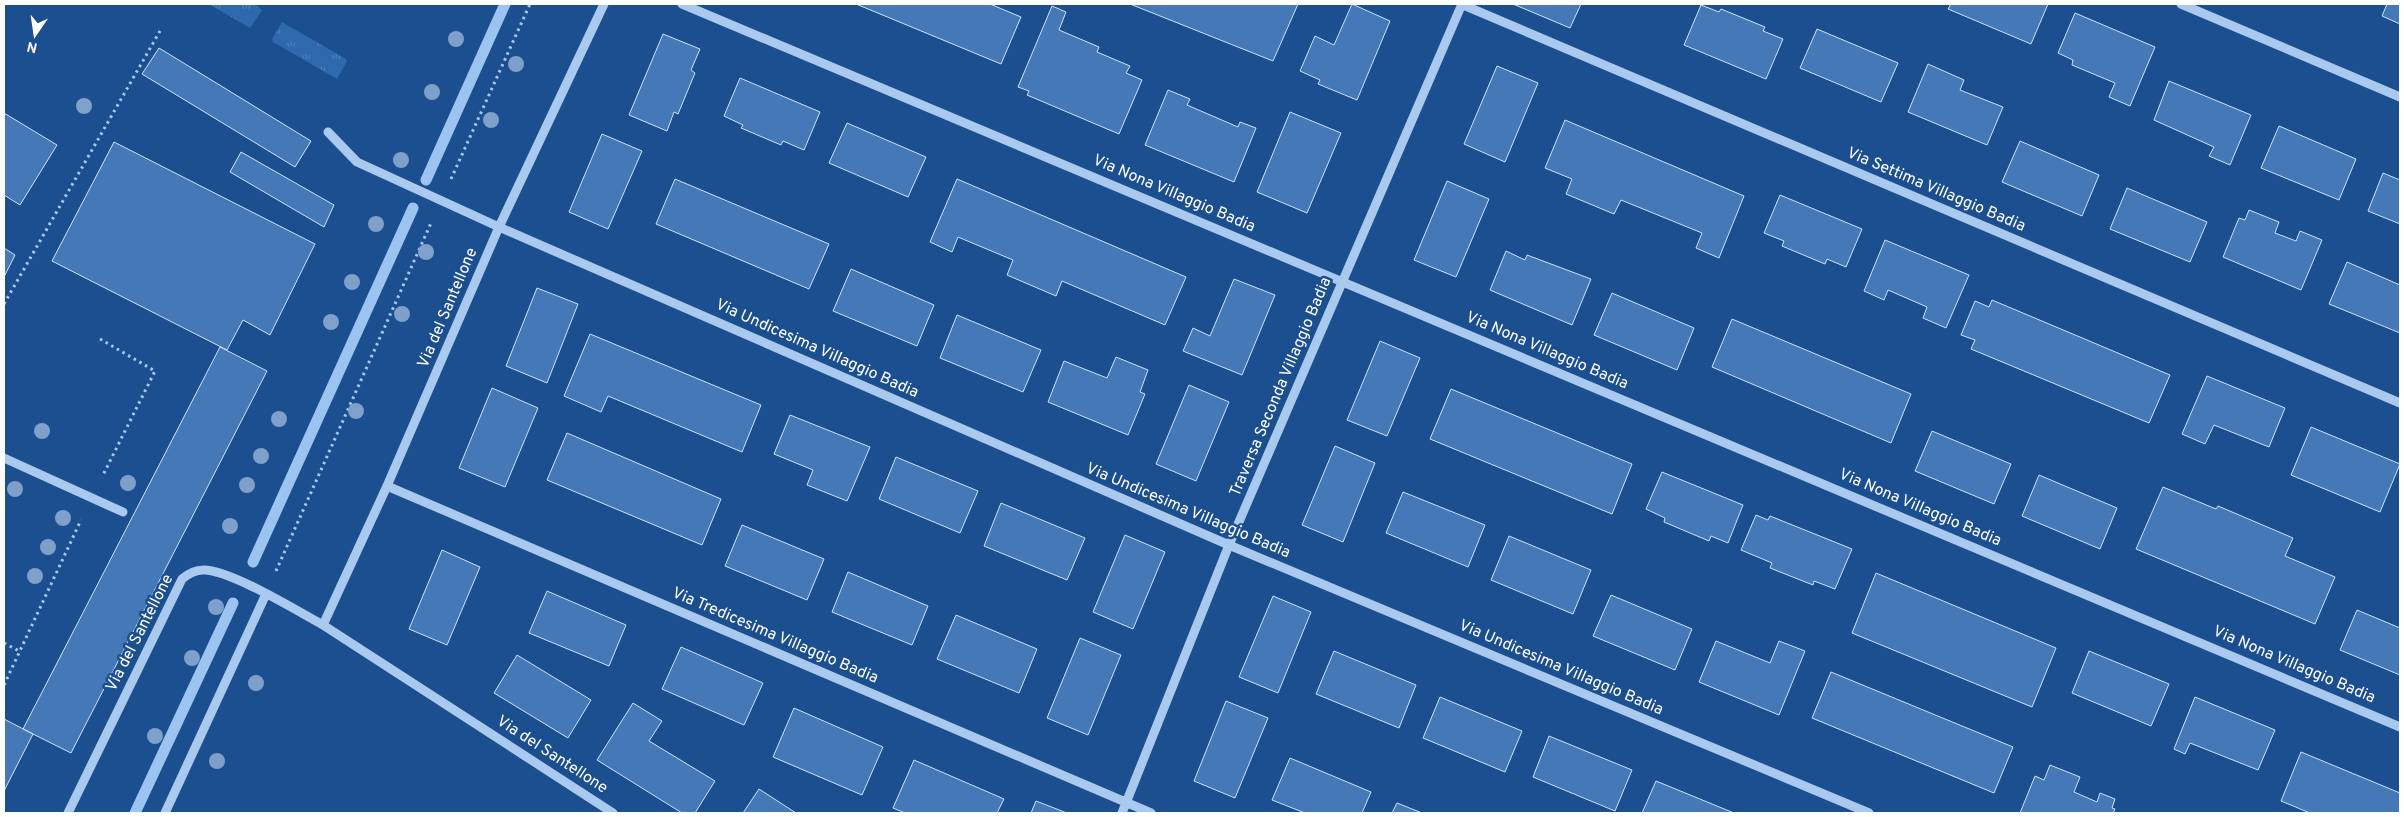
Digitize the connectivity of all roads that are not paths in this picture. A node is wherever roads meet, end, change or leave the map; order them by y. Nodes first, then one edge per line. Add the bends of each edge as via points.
1 (604, 4) edge
2 (682, 4) edge
3 (1462, 4) edge
4 (2181, 4) edge
5 (2400, 97) edge
6 (328, 132) dead end
7 (499, 227) junction
8 (1343, 281) junction
9 (2400, 403) edge
10 (4, 458) edge
11 (387, 486) junction
12 (123, 512) dead end
13 (1229, 545) junction
14 (266, 594) junction
15 (323, 625) junction
16 (2400, 727) edge
17 (1126, 803) junction
18 (68, 813) edge
19 (165, 813) edge
20 (613, 813) edge
21 (1122, 813) edge
22 (1151, 813) edge
23 (1869, 813) edge

1 - 7 street, Via del Santellone
2 - 8 street, Via Nona Villaggio Badia
3 - 8 street, Traversa Seconda Villaggio Badia
3 - 9 street, Via Settima Villaggio Badia
4 - 5 street
6 - 7 street, Via Undicesima Villaggio Badia via 358,162
7 - 11 street, Via del Santellone
7 - 13 street, Via Undicesima Villaggio Badia
8 - 13 street, Traversa Seconda Villaggio Badia
8 - 16 street, Via Nona Villaggio Badia
10 - 12 street
11 - 15 street, Via del Santellone
11 - 17 street, Via Tredicesima Villaggio Badia
13 - 17 street, Traversa Seconda Villaggio Badia
13 - 23 street, Via Undicesima Villaggio Badia
14 - 15 street, Via del Santellone
14 - 18 street, Via del Santellone via 216,572 202,570 182,579
14 - 19 street
15 - 20 street, Via del Santellone
17 - 21 street, Traversa Seconda Villaggio Badia
17 - 22 street, Via Tredicesima Villaggio Badia

